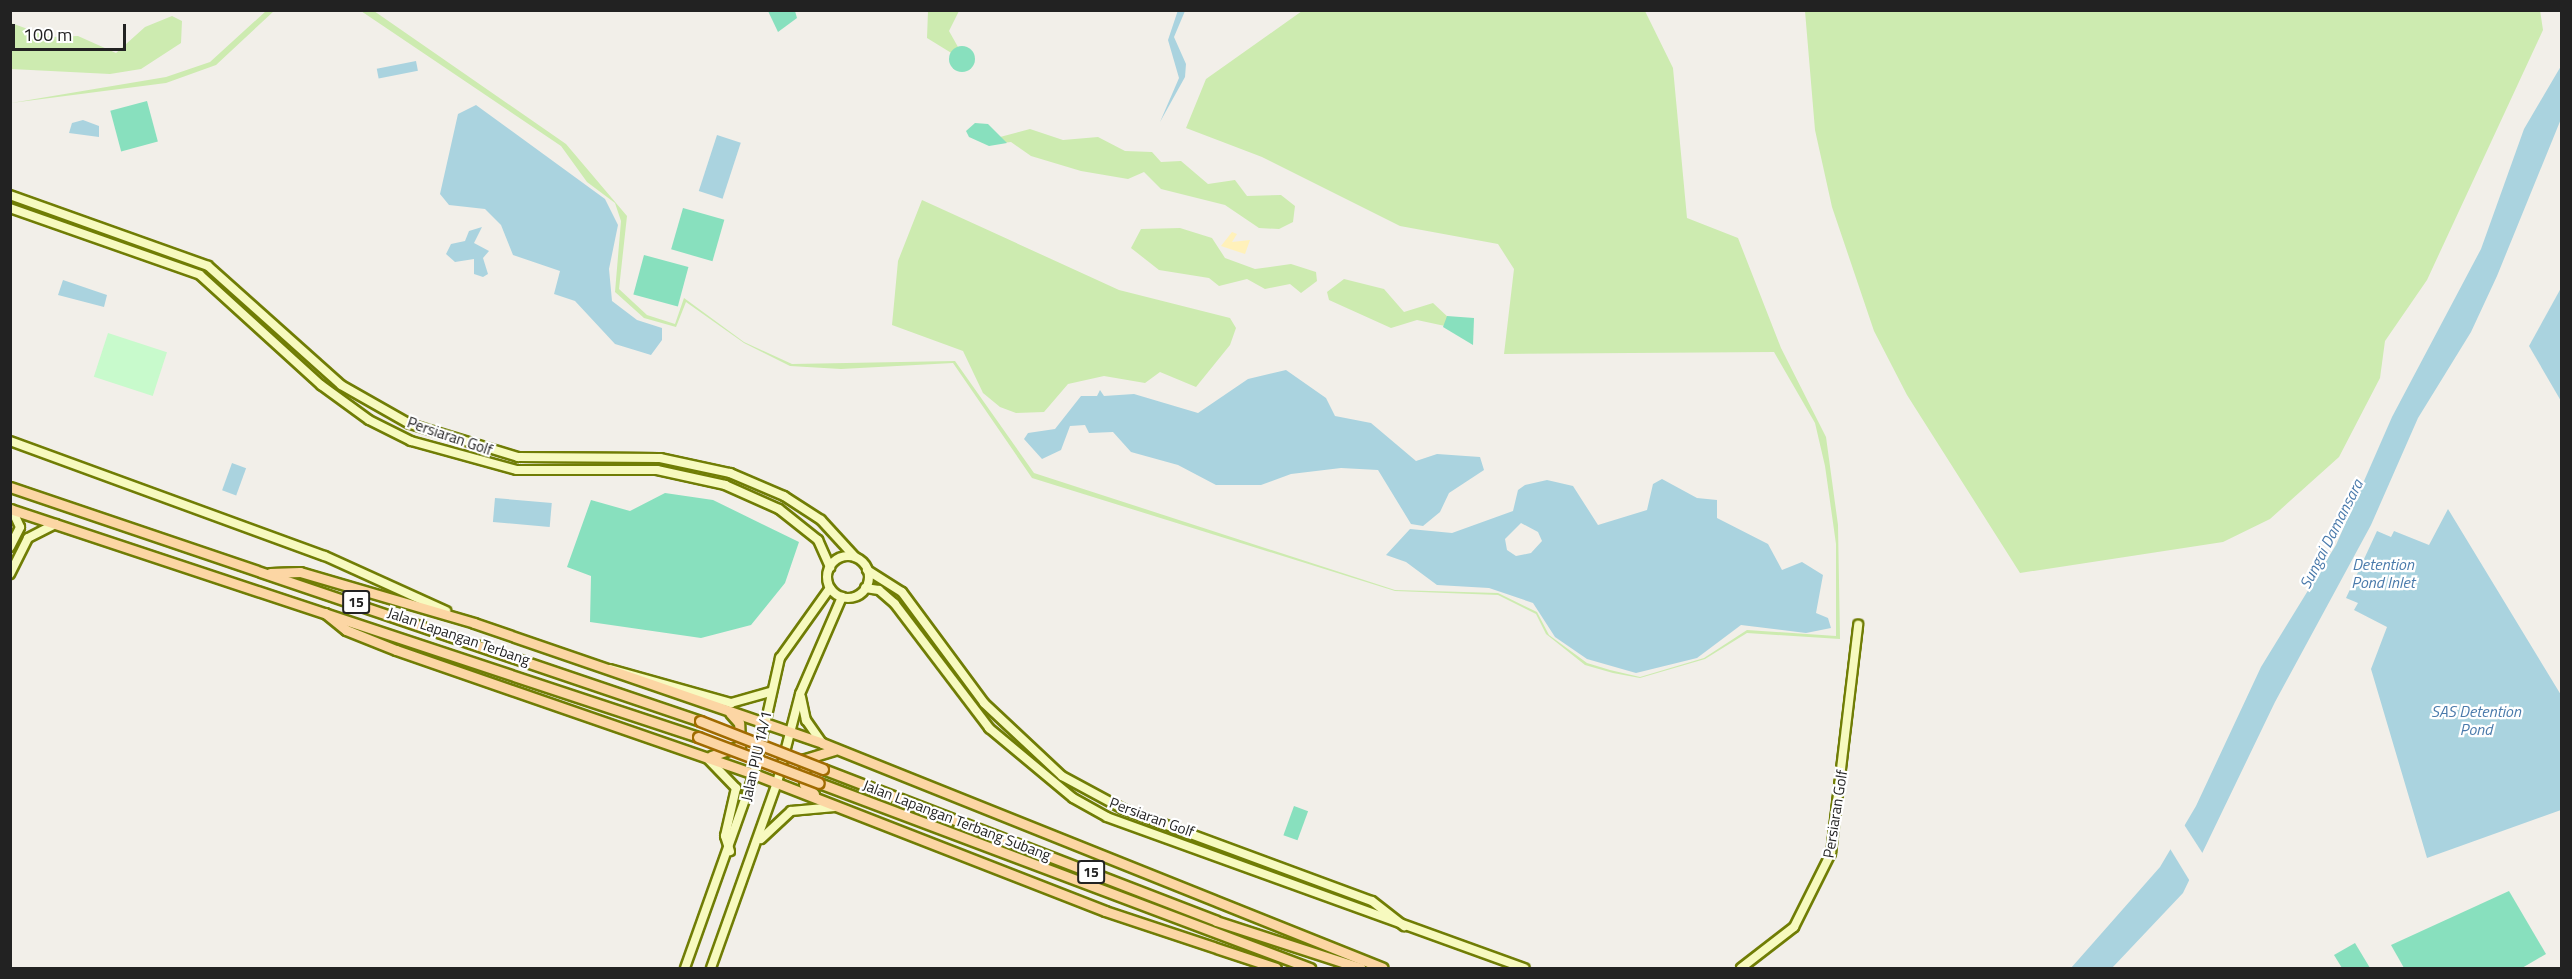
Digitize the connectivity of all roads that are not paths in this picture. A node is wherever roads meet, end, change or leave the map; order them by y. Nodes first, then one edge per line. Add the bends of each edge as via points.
1 (10, 195) edge
2 (10, 208) edge
3 (233, 287) junction
4 (225, 296) junction
5 (10, 441) edge
6 (10, 487) edge
7 (11, 510) edge
8 (56, 524) junction
9 (10, 547) edge
10 (855, 557) junction
11 (830, 567) junction
12 (867, 570) junction
13 (270, 573) junction
14 (10, 574) edge
15 (830, 588) junction
16 (865, 588) junction
17 (842, 597) junction
18 (325, 613) junction
19 (474, 623) junction
20 (1858, 625) dead end
21 (606, 669) junction
22 (770, 692) junction
23 (800, 694) junction
24 (729, 711) junction
25 (764, 723) junction
26 (790, 732) junction
27 (822, 743) junction
28 (838, 750) junction
29 (705, 757) junction
30 (1041, 759) junction
31 (823, 769) joint
32 (1036, 771) junction
33 (754, 774) junction
34 (777, 783) junction
35 (819, 783) joint
36 (820, 800) junction
37 (838, 807) junction
38 (757, 843) junction
39 (730, 851) junction
40 (1404, 926) junction
41 (685, 969) edge
42 (711, 969) edge
43 (1276, 969) edge
44 (1310, 969) edge
45 (1361, 969) edge
46 (1383, 969) edge
47 (1526, 969) edge
48 (1741, 969) edge

1 - 3 street, Persiaran Golf via 192,259
2 - 4 street, Persiaran Golf via 200,275
3 - 4 street
3 - 10 street, Persiaran Golf via 341,385 410,424 518,457 660,458 730,473 803,508
4 - 11 street, Persiaran Golf via 321,385 369,420 411,441 517,470 657,470 725,485 778,509 818,540
5 - 19 street via 325,556
6 - 13 main road, Jalan Lapangan Terbang / 15
7 - 8 main road, Jalan Lapangan Terbang / 15
7 - 9 street via 20,527
8 - 14 street via 28,538
8 - 18 main road, Jalan Lapangan Terbang / 15
10 - 11 street via 838,559
10 - 12 street
11 - 15 street
12 - 16 street
12 - 30 street, Persiaran Golf via 902,592 984,703
13 - 19 main road via 300,572
13 - 31 main road, Jalan Lapangan Terbang / 15, bridge via 700,721
15 - 17 street
15 - 22 street, Jalan PJU 1A/1 via 789,642
16 - 17 street
16 - 32 street, Persiaran Golf via 879,590 895,604 982,719
17 - 23 street, Jalan PJU 1A/1
18 - 29 main road via 341,627 396,650
18 - 35 main road, Jalan Lapangan Terbang / 15, bridge via 698,737
19 - 21 main road
20 - 48 street, Persiaran Golf via 1831,853 1794,927
21 - 22 street via 646,675 731,703
21 - 24 main road
22 - 25 street, Jalan PJU 1A/1
23 - 26 street, Jalan PJU 1A/1
23 - 27 street via 806,720
24 - 25 main road
24 - 29 main road via 740,723 740,746 728,755
25 - 26 main road
25 - 33 street, Jalan PJU 1A/1
26 - 27 main road
26 - 34 street, Jalan PJU 1A/1
27 - 28 main road
28 - 36 main road via 810,754 803,766 804,784
28 - 46 main road
29 - 33 main road
29 - 39 street via 736,788 725,836
30 - 32 street
30 - 40 street, Persiaran Golf via 1123,809 1372,901
31 - 45 main road, Jalan Lapangan Terbang Subang / 15 via 1216,921
32 - 40 street, Persiaran Golf via 1107,817
33 - 34 main road
33 - 39 street, Jalan PJU 1A/1
34 - 36 main road
34 - 38 street, Jalan PJU 1A/1
35 - 44 main road, Jalan Lapangan Terbang Subang / 15
36 - 37 main road
37 - 38 street via 791,811
37 - 43 main road via 1106,911
38 - 42 street, Jalan PJU 1A/1
39 - 41 street, Jalan PJU 1A/1
40 - 47 street, Persiaran Golf

